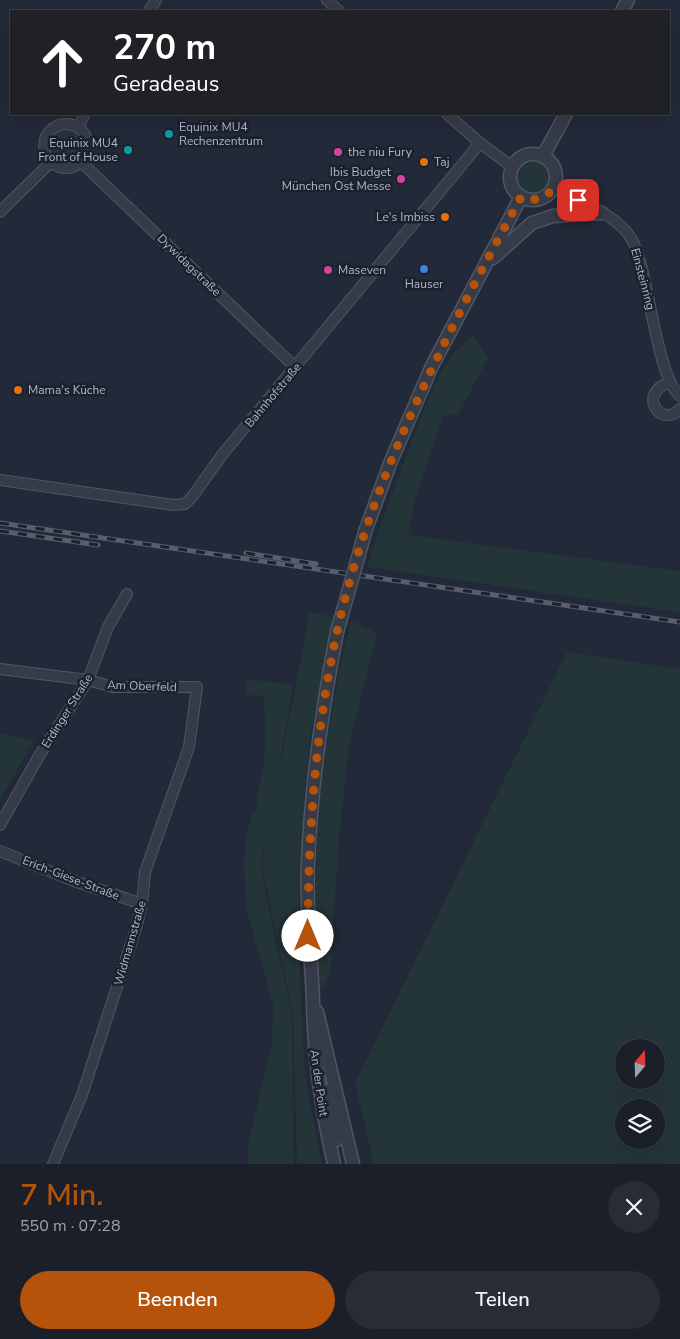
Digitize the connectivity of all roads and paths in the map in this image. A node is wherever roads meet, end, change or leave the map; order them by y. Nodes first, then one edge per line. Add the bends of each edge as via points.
1 (328, 0) edge
2 (338, 10) edge
3 (85, 115) edge
4 (448, 115) edge
5 (565, 115) edge
6 (78, 127) junction
7 (480, 143) junction
8 (544, 156) junction
9 (51, 162) junction
10 (81, 162) junction
11 (511, 166) junction
12 (554, 187) junction
13 (521, 197) junction
14 (0, 212) edge
15 (602, 213) junction
16 (485, 265) junction
17 (296, 368) junction
18 (670, 382) junction
19 (680, 396) edge
20 (680, 409) edge
21 (0, 480) edge
22 (127, 594) dead end
23 (0, 669) edge
24 (88, 680) junction
25 (197, 688) joint
26 (0, 824) edge
27 (0, 851) edge
28 (142, 904) junction
29 (313, 1000) junction
30 (325, 1047) junction
31 (53, 1164) edge
32 (334, 1164) edge
33 (342, 1164) edge
34 (353, 1164) edge

1 - 2 street
3 - 6 street
4 - 7 street
5 - 8 street
6 - 9 street via 62,124 48,132 44,148
6 - 10 street via 86,136 88,147
7 - 11 street
7 - 17 street, Bahnhofstraße
8 - 11 street via 525,154
8 - 12 street via 555,169
9 - 10 street via 69,168
9 - 14 street
10 - 17 street, Dywidagstraße
11 - 13 street via 510,184
12 - 13 street via 540,199
12 - 15 street, Einsteinring
13 - 16 street, An der Point
15 - 16 street via 553,216 532,223
15 - 18 street, Einsteinring via 619,224 632,240
16 - 29 street, An der Point, bridge via 432,366 391,461 366,529 337,632 320,727 312,802 308,936
17 - 21 street, Bahnhofstraße via 185,504 173,505
18 - 19 street, Einsteinring
18 - 20 street via 657,390 653,397 654,405 665,415
22 - 24 street, Erdinger Straße via 108,627
23 - 24 street, Am Oberfeld
24 - 25 street, Am Oberfeld via 113,687
24 - 26 street, Erdinger Straße
25 - 28 street, Widmannstraße via 189,747 146,872
27 - 28 street, Erich-Giese-Straße
28 - 31 street, Widmannstraße via 82,1095
29 - 30 street, An der Point
29 - 32 street, An der Point via 316,1072
30 - 33 street, An der Point
30 - 34 street, An der Point

